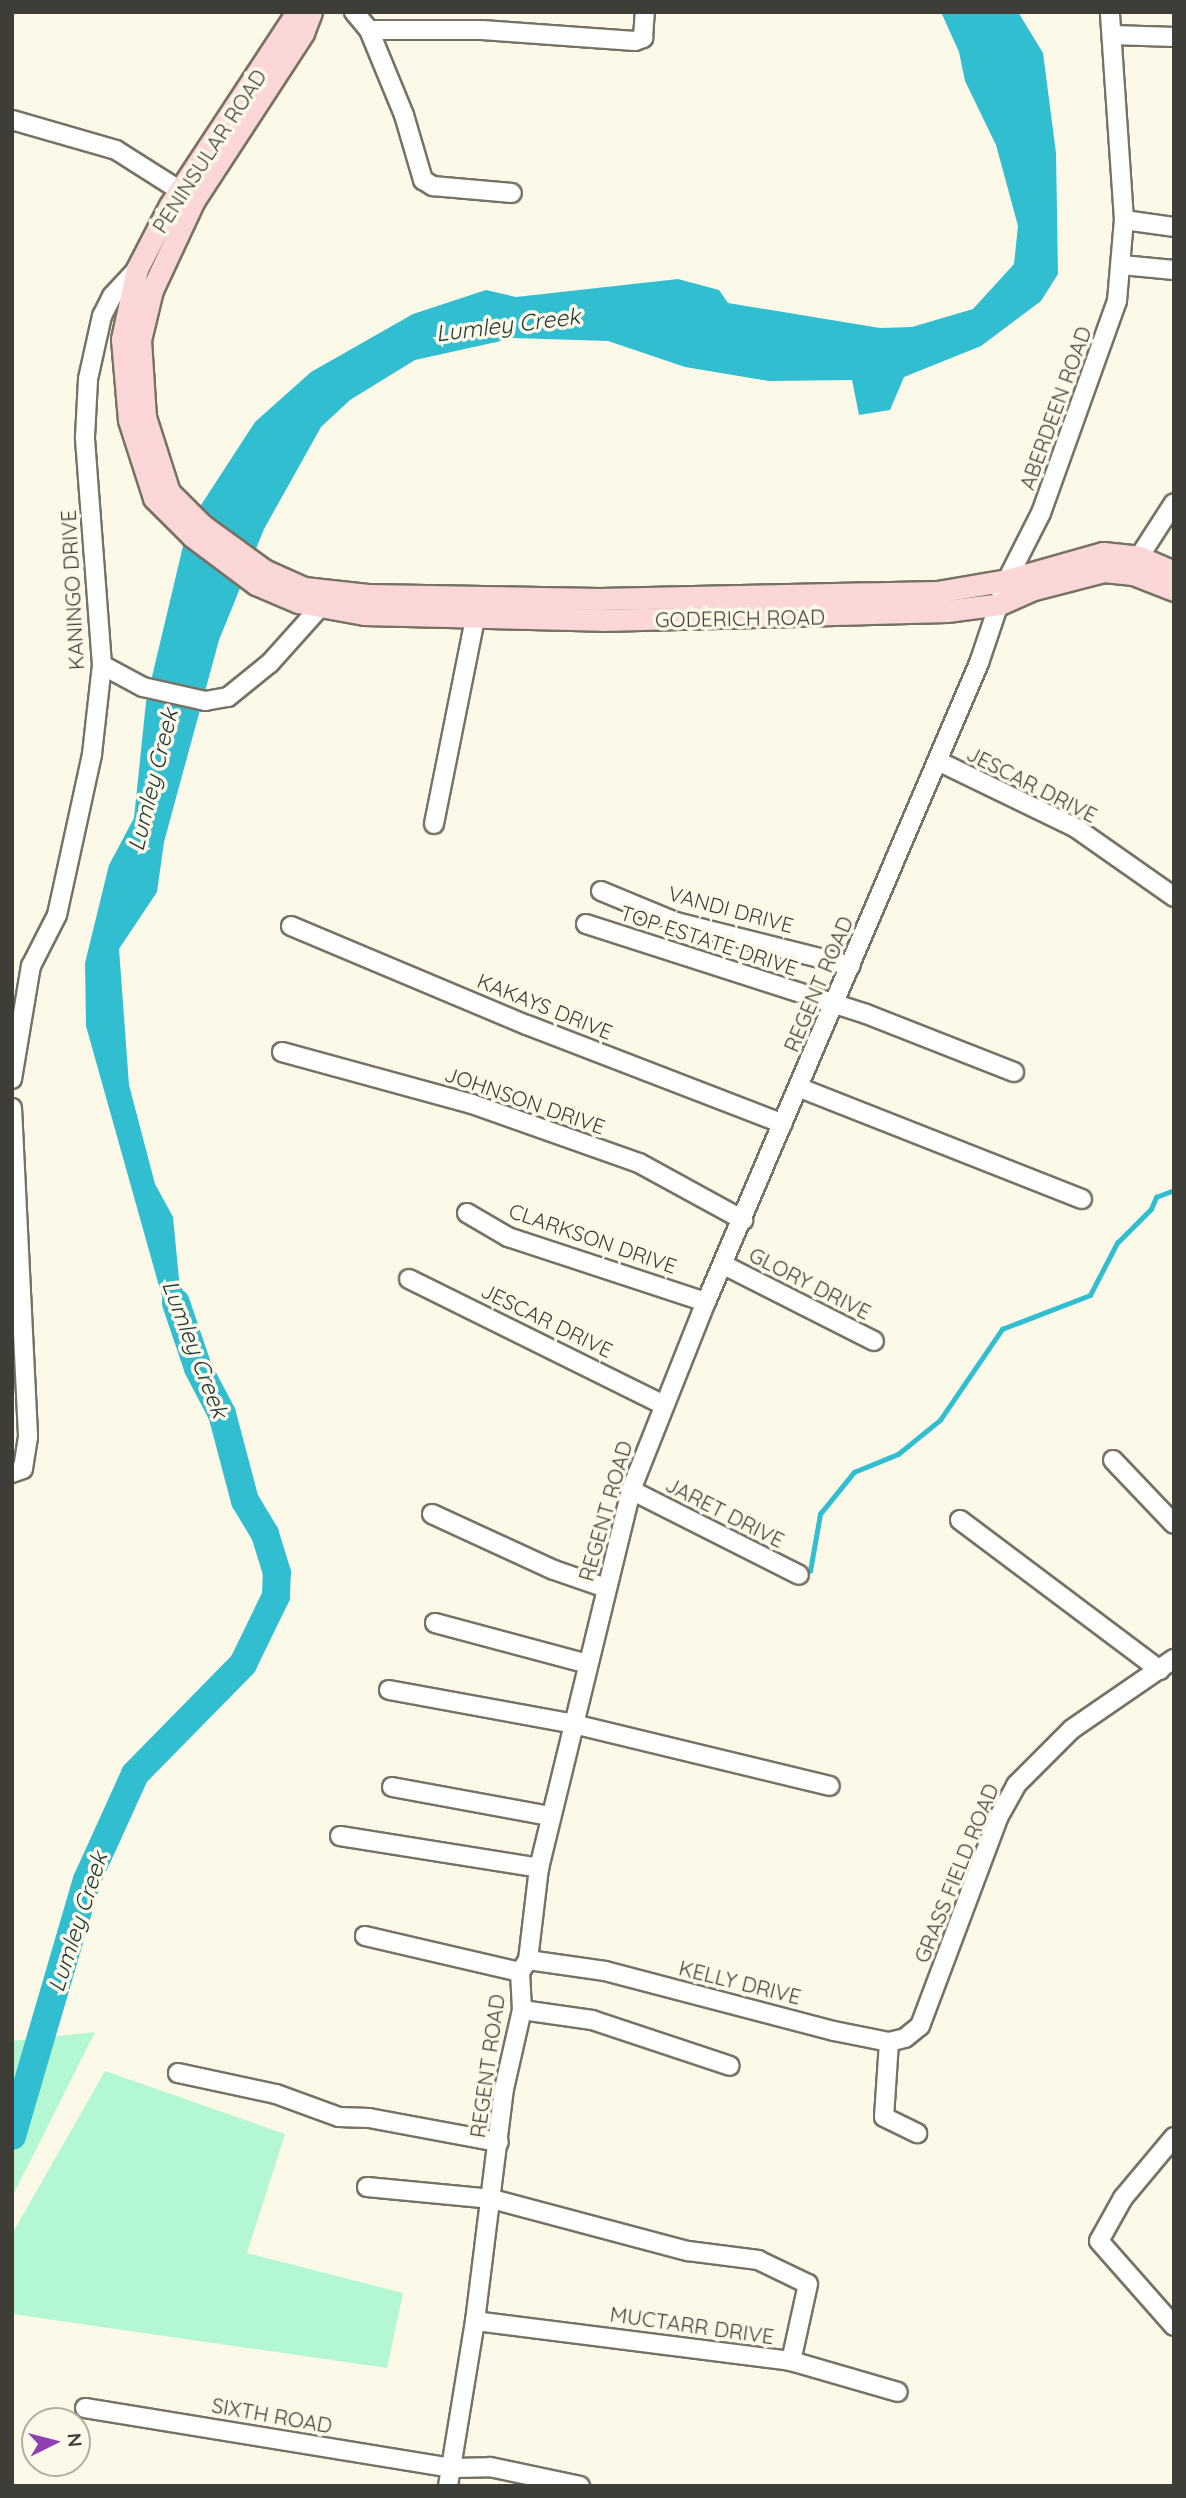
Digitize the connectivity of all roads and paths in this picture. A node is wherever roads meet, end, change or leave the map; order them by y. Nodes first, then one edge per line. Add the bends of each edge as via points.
1 (296, 12) edge
2 (311, 12) edge
3 (354, 12) edge
4 (645, 12) edge
5 (1110, 12) edge
6 (369, 30) junction
7 (1113, 35) junction
8 (1174, 37) edge
9 (12, 121) edge
10 (512, 193) dead end
11 (187, 195) junction
12 (1124, 220) junction
13 (1174, 227) edge
14 (1122, 265) junction
15 (137, 270) junction
16 (1174, 270) edge
17 (157, 278) junction
18 (162, 495) junction
19 (1174, 503) edge
20 (1139, 557) junction
21 (1174, 572) edge
22 (1007, 580) junction
23 (1174, 590) edge
24 (301, 595) junction
25 (1000, 604) junction
26 (320, 607) junction
27 (475, 618) junction
28 (102, 665) junction
29 (938, 761) junction
30 (435, 824) dead end
31 (601, 891) dead end
32 (1174, 897) edge
33 (586, 924) dead end
34 (291, 926) dead end
35 (851, 967) junction
36 (835, 1004) junction
37 (282, 1052) dead end
38 (1014, 1072) dead end
39 (12, 1079) edge
40 (800, 1088) junction
41 (12, 1108) edge
42 (783, 1124) junction
43 (1082, 1199) dead end
44 (467, 1213) dead end
45 (743, 1220) junction
46 (16, 1254) edge
47 (724, 1265) junction
48 (409, 1279) dead end
49 (706, 1303) junction
50 (874, 1341) dead end
51 (664, 1405) junction
52 (1113, 1460) dead end
53 (12, 1473) edge
54 (631, 1490) junction
55 (432, 1514) dead end
56 (960, 1520) dead end
57 (1174, 1524) edge
58 (799, 1575) dead end
59 (606, 1588) junction
60 (435, 1623) dead end
61 (588, 1664) junction
62 (1167, 1664) edge
63 (389, 1690) dead end
64 (574, 1724) junction
65 (830, 1786) dead end
66 (392, 1787) dead end
67 (550, 1816) junction
68 (340, 1836) dead end
69 (539, 1868) junction
70 (365, 1936) dead end
71 (524, 1966) junction
72 (522, 2010) junction
73 (889, 2042) junction
74 (730, 2066) dead end
75 (178, 2073) dead end
76 (918, 2133) dead end
77 (1174, 2137) edge
78 (499, 2142) junction
79 (367, 2187) dead end
80 (492, 2199) junction
81 (475, 2321) junction
82 (1174, 2326) edge
83 (792, 2361) junction
84 (898, 2392) dead end
85 (91, 2409) edge
86 (451, 2468) junction
87 (448, 2486) edge
88 (580, 2486) edge

1 - 11 main road, PENINSULAR ROAD
2 - 11 main road, PENINSULAR ROAD via 303,33
3 - 6 street
4 - 6 street via 646,30 643,38 635,41 482,30
5 - 7 street, ABERDEEN ROAD
6 - 10 street via 404,116 423,180 433,186
7 - 8 street
7 - 12 street, ABERDEEN ROAD
9 - 11 street via 116,150
11 - 15 main road, PENINSULAR ROAD
11 - 17 main road, PENINSULAR ROAD
12 - 13 street
12 - 14 street, ABERDEEN ROAD
14 - 16 street
14 - 22 street, ABERDEEN ROAD via 1110,321 1041,513
15 - 17 main road
15 - 18 main road, PENINSULAR ROAD via 122,339 124,382 138,459
15 - 28 street, KANINGO DRIVE via 112,296 102,316 88,379 85,437
17 - 18 main road, PENINSULAR ROAD via 140,340 141,380
18 - 24 main road via 224,562 256,583
19 - 20 street
20 - 21 main road, GODERICH ROAD
20 - 22 main road, GODERICH ROAD via 1103,553
22 - 24 main road, GODERICH ROAD via 937,592 811,597
22 - 25 street, ABERDEEN ROAD
23 - 25 main road, GODERICH ROAD via 1133,573 1104,571 1045,585
24 - 26 main road, GODERICH ROAD
25 - 27 main road, GODERICH ROAD via 825,617
25 - 29 street, REGENT ROAD
26 - 27 main road, GODERICH ROAD via 364,614
26 - 28 street via 228,697 205,701 143,687
27 - 30 street
28 - 39 street, KANINGO DRIVE via 92,754 57,915 30,965
29 - 32 street, JESCAR DRIVE via 1076,828
29 - 35 street, REGENT ROAD
31 - 35 street, VANDI DRIVE via 676,922
33 - 36 street, TOP ESTATE DRIVE
34 - 42 street, KAKAYS DRIVE via 527,1025
35 - 36 street, REGENT ROAD
36 - 38 street, TOP ESTATE DRIVE
36 - 40 street, REGENT ROAD
37 - 45 street, JOHNSON DRIVE via 472,1104 639,1163
40 - 42 street, REGENT ROAD
40 - 43 street
41 - 46 street
42 - 45 street, REGENT ROAD
44 - 49 street, CLARKSON DRIVE via 508,1237
45 - 47 street, REGENT ROAD
46 - 53 street via 28,1437 23,1469
47 - 49 street, REGENT ROAD
47 - 50 street, GLORY DRIVE
48 - 51 street, JESCAR DRIVE
49 - 51 street, REGENT ROAD
51 - 54 street, REGENT ROAD
52 - 57 street
54 - 58 street, JARET DRIVE
54 - 59 street, REGENT ROAD
55 - 59 street via 554,1570
56 - 62 street
59 - 61 street, REGENT ROAD
60 - 61 street
61 - 64 street, REGENT ROAD
62 - 73 street, GRASS FIELD ROAD via 1072,1729 1016,1785 998,1818 920,2026
63 - 64 street
64 - 65 street
64 - 67 street, REGENT ROAD
66 - 67 street
67 - 69 street, REGENT ROAD
68 - 69 street
69 - 71 street, REGENT ROAD
70 - 71 street, KELLY DRIVE
71 - 72 street, REGENT ROAD
71 - 73 street, KELLY DRIVE via 605,1971
72 - 74 street via 592,2020
72 - 78 street, REGENT ROAD via 504,2089
73 - 76 street via 884,2117
75 - 78 street via 276,2094 339,2117 369,2118
77 - 82 street via 1123,2199 1099,2241
78 - 80 street, REGENT ROAD
79 - 80 street
80 - 81 street, REGENT ROAD
80 - 83 street via 688,2251 758,2260 808,2284
81 - 83 street, MUCTARR DRIVE
81 - 86 street, REGENT ROAD
83 - 84 street, MUCTARR DRIVE
85 - 86 street, SIXTH ROAD
86 - 87 street, REGENT ROAD
86 - 88 street, SIXTH ROAD via 490,2467

